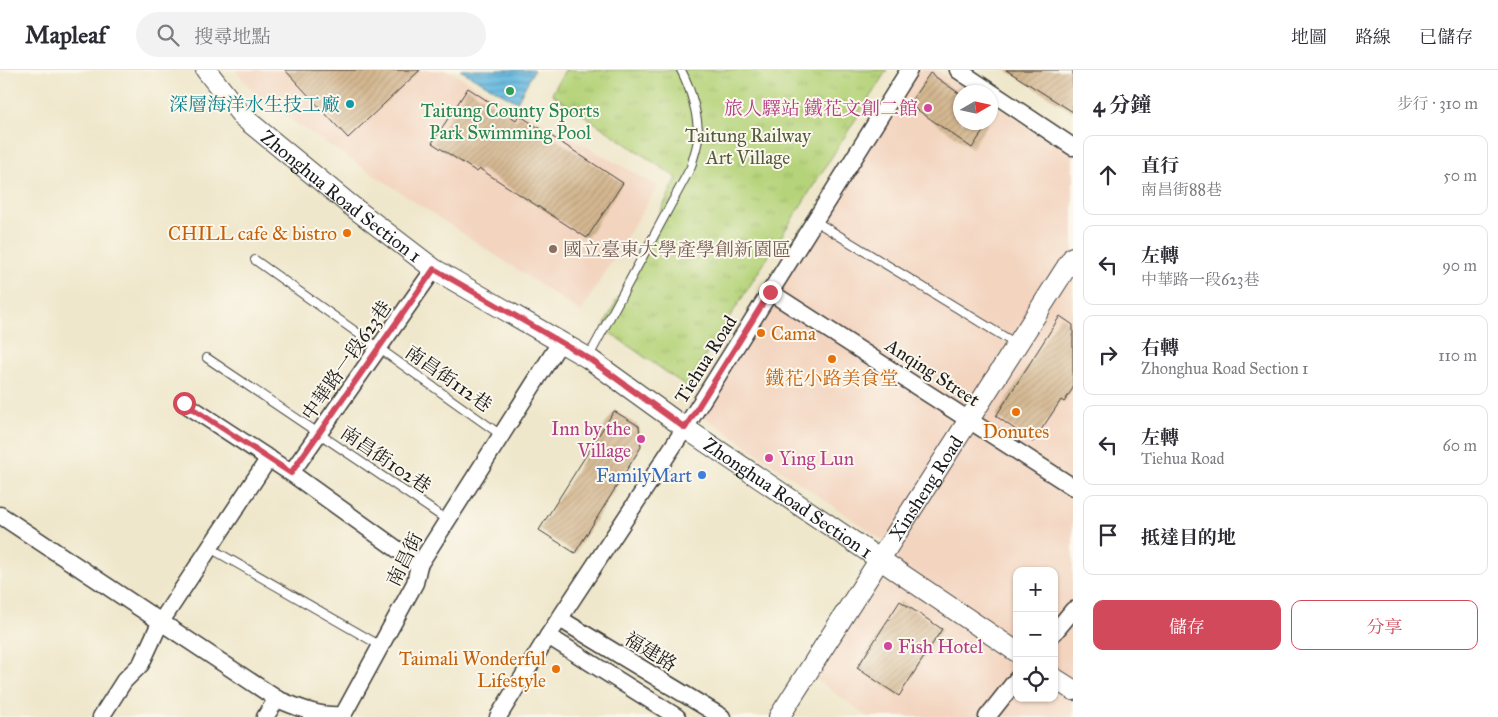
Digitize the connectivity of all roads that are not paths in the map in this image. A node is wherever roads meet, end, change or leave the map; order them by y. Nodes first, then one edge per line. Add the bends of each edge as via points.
1 (206, 70) edge
2 (680, 70) edge
3 (910, 70) edge
4 (958, 70) edge
5 (1073, 147) edge
6 (815, 221) junction
7 (1073, 257) edge
8 (255, 260) dead end
9 (434, 269) junction
10 (770, 292) junction
11 (561, 341) junction
12 (1017, 345) junction
13 (378, 348) junction
14 (207, 358) dead end
15 (588, 358) junction
16 (184, 403) dead end
17 (969, 419) junction
18 (685, 428) junction
19 (319, 434) junction
20 (501, 435) junction
21 (269, 458) junction
22 (291, 473) junction
23 (1073, 487) edge
24 (0, 515) edge
25 (447, 520) junction
26 (210, 548) junction
27 (880, 559) junction
28 (418, 565) junction
29 (1073, 610) edge
30 (560, 619) junction
31 (160, 624) junction
32 (1058, 628) edge
33 (548, 636) junction
34 (381, 646) junction
35 (1013, 649) edge
36 (1058, 681) edge
37 (1013, 684) edge
38 (1073, 690) edge
39 (277, 699) junction
40 (101, 717) edge
41 (265, 717) edge
42 (498, 717) edge
43 (678, 717) edge
44 (722, 717) edge
45 (779, 717) edge
46 (987, 717) edge

1 - 9 street, Zhonghua Road Section 1 via 243,117
2 - 15 lane via 688,84 698,140 691,166
3 - 6 street, Tiehua Road
4 - 5 street
6 - 10 street, Tiehua Road
6 - 12 lane
7 - 12 street, Xinsheng Road
8 - 13 lane, 南昌街112巷
9 - 11 street, Zhonghua Road Section 1
9 - 13 street, 中華路一段623巷
10 - 17 street, Anqing Street
10 - 18 street, Tiehua Road
11 - 15 street, Zhonghua Road Section 1
11 - 20 street, 南昌街
12 - 17 street, Xinsheng Road
13 - 19 street, 中華路一段623巷
13 - 20 lane, 南昌街112巷
14 - 19 lane, 南昌街102巷
15 - 18 street, Zhonghua Road Section 1
16 - 21 street
17 - 23 street, Anqing Street
17 - 27 street, Xinsheng Road
18 - 27 street, Zhonghua Road Section 1
18 - 30 street, Tiehua Road
19 - 22 street, 中華路一段623巷
19 - 25 lane, 南昌街102巷
20 - 25 street, 南昌街
21 - 22 street
21 - 26 street
22 - 28 street
24 - 31 street
25 - 28 street, 南昌街
26 - 31 street
26 - 34 lane
27 - 35 street, Zhonghua Road Section 1
27 - 45 street, Xinsheng Road
28 - 34 street, 南昌街 via 415,583
29 - 32 street
30 - 33 street, Tiehua Road
30 - 44 street, 福建路
31 - 39 street
31 - 40 street via 141,664 124,681
33 - 42 street, Tiehua Road
33 - 43 street
34 - 39 street, 南昌街 via 343,715 312,713
36 - 38 street
37 - 46 street
39 - 41 street

